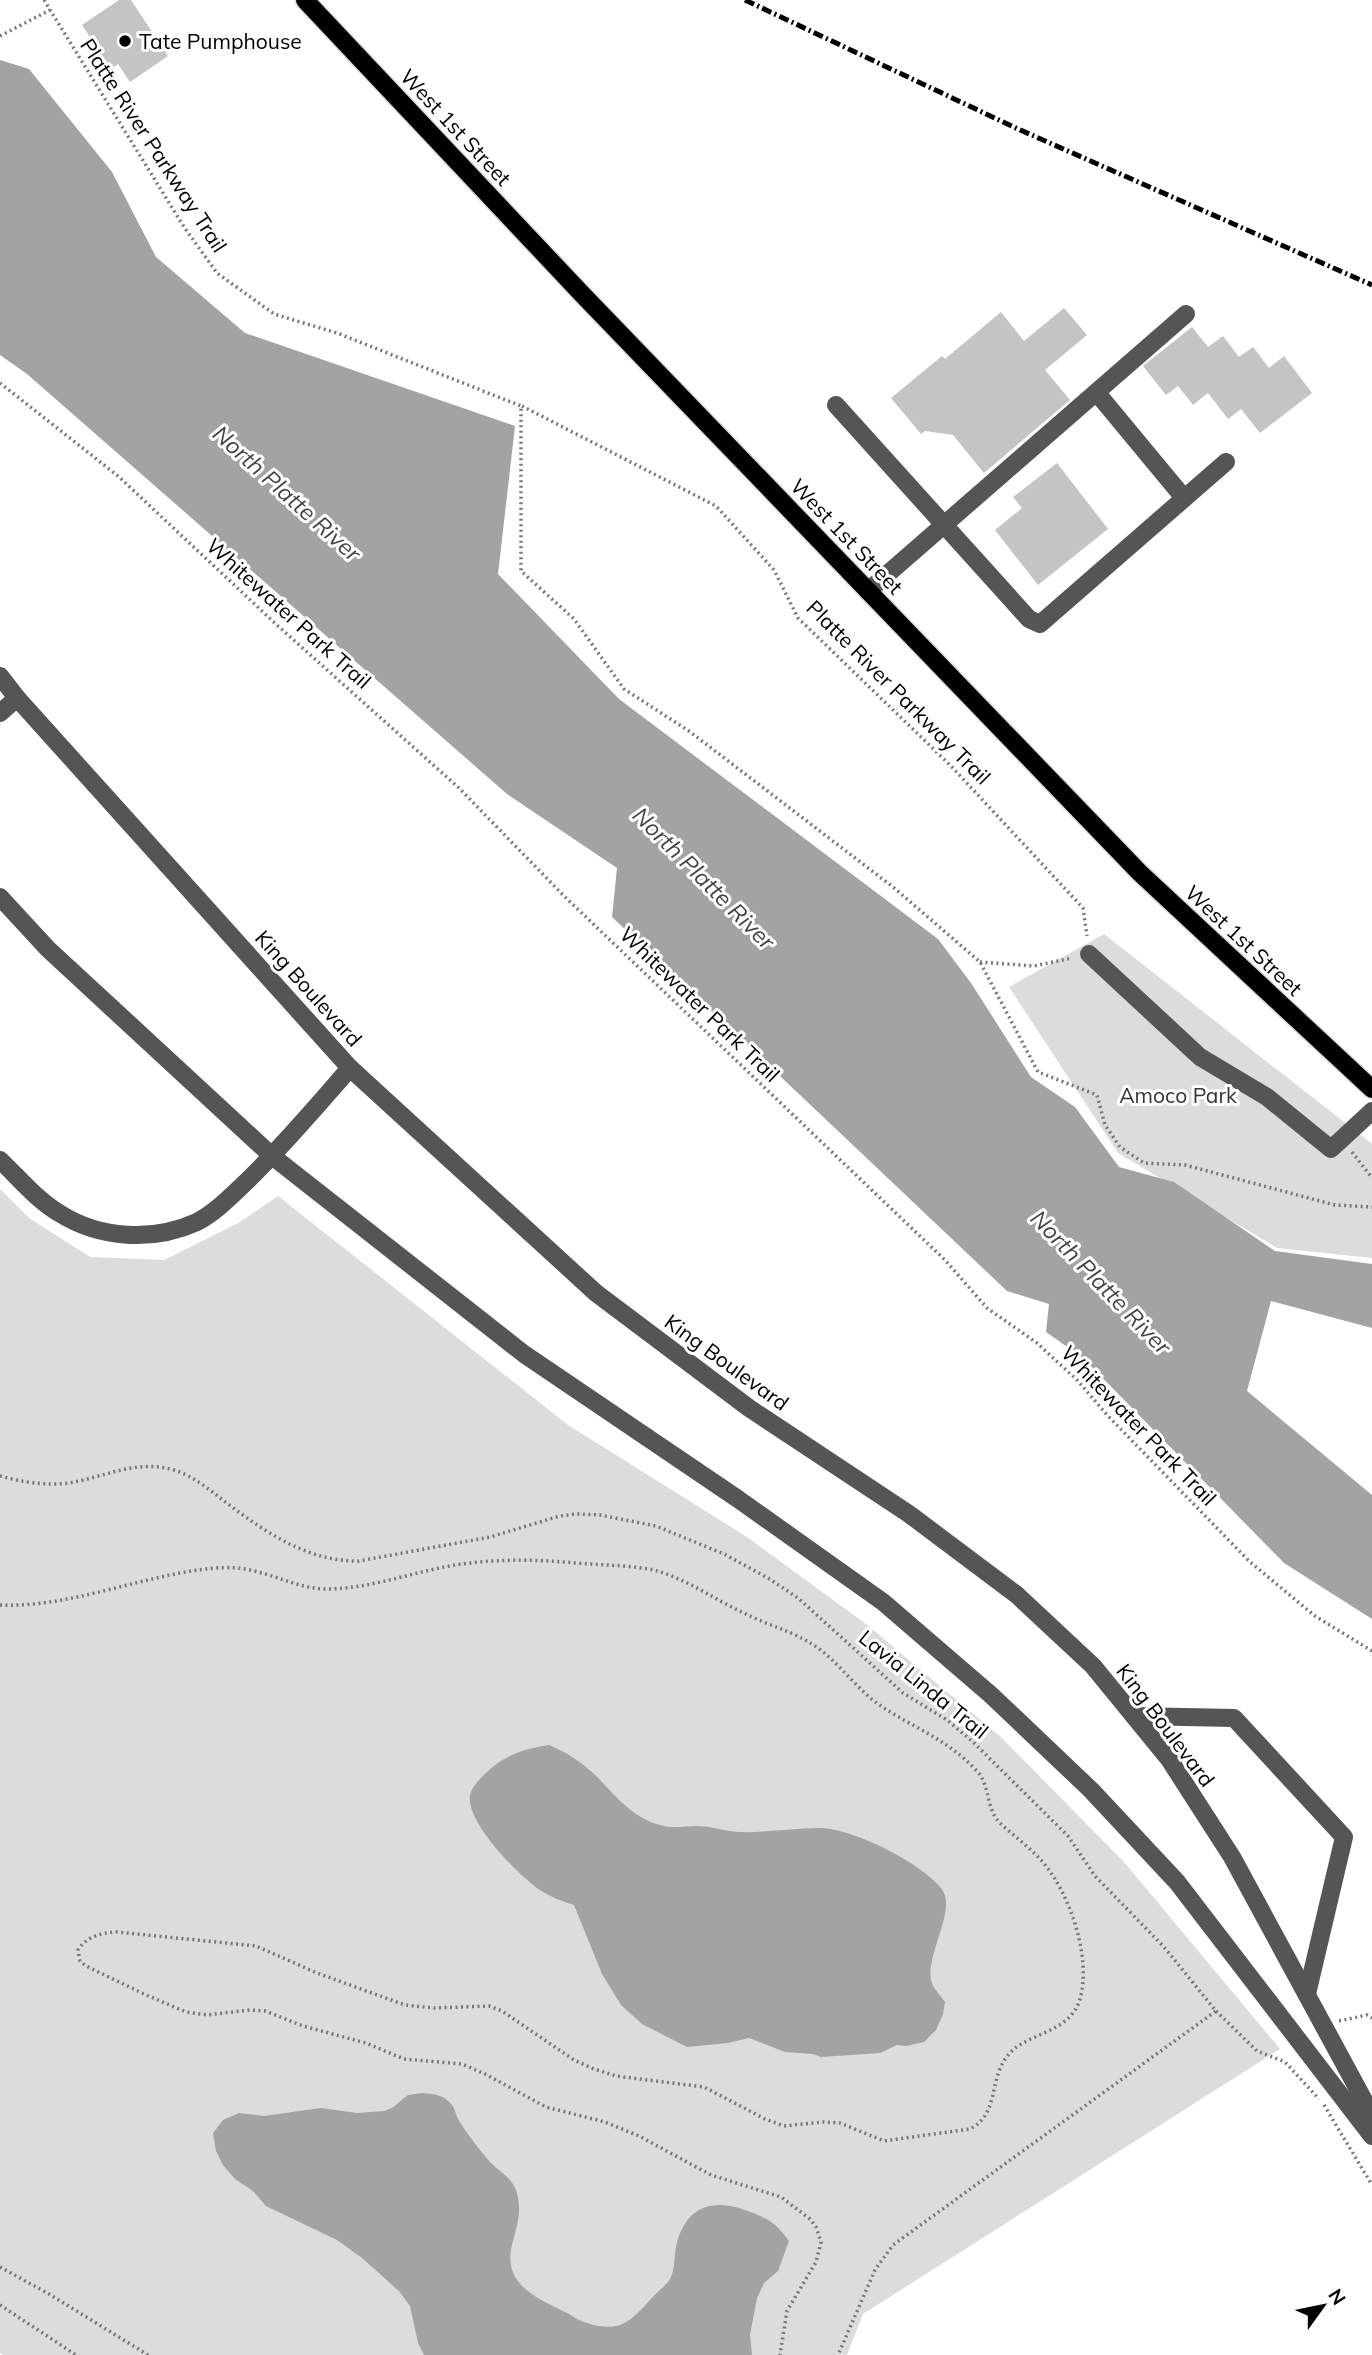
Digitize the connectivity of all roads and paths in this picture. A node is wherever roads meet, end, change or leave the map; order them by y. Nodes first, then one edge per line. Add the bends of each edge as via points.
1 (44, 0) edge
2 (305, 0) edge
3 (50, 10) junction
4 (0, 36) edge
5 (1186, 314) dead end
6 (0, 383) edge
7 (1097, 393) junction
8 (836, 405) dead end
9 (521, 406) junction
10 (1226, 462) dead end
11 (1184, 498) junction
12 (943, 525) junction
13 (868, 591) junction
14 (0, 676) edge
15 (17, 698) junction
16 (0, 713) edge
17 (0, 898) edge
18 (1089, 954) junction
19 (980, 962) junction
20 (350, 1068) junction
21 (1372, 1089) edge
22 (1372, 1111) edge
23 (1342, 1139) junction
24 (272, 1156) junction
25 (0, 1160) edge
26 (1372, 1178) edge
27 (1372, 1207) edge
28 (0, 1476) edge
29 (0, 1605) edge
30 (1372, 1651) edge
31 (1134, 1716) junction
32 (1307, 1994) junction
33 (1216, 2011) junction
34 (1372, 2018) edge
35 (1324, 2024) junction
36 (1372, 2115) edge
37 (1372, 2136) edge
38 (1372, 2185) edge
39 (0, 2267) edge
40 (0, 2305) edge
41 (76, 2355) edge
42 (148, 2355) edge
43 (780, 2355) edge
44 (838, 2355) edge

1 - 3 path, Platte River Parkway Trail
2 - 13 main road, West 1st Street
3 - 4 path
3 - 9 path, Platte River Parkway Trail via 217,273 274,314 337,333
5 - 7 street
6 - 30 path, Whitewater Park Trail via 118,476 459,788 565,897 945,1260 988,1308 1037,1343 1077,1380 1250,1562 1315,1616
7 - 11 street
7 - 12 street
8 - 12 street
9 - 18 path, Platte River Parkway Trail via 716,506 774,570 798,618 951,765 1083,908
9 - 19 path via 521,571 574,619 624,689 689,731 883,878
10 - 11 street
11 - 12 street via 1040,624 1029,619
12 - 13 street
13 - 21 main road, West 1st Street via 1140,873
14 - 15 street, King Boulevard
15 - 16 street
15 - 20 street, King Boulevard
17 - 24 street via 48,949
18 - 19 path via 1034,966
18 - 23 street via 1200,1057 1267,1097 1331,1149
19 - 27 path via 1038,1072 1097,1095 1105,1125 1120,1147 1144,1163 1185,1165 1335,1205
20 - 24 street
20 - 31 street, King Boulevard via 596,1293 749,1408 909,1514 1017,1595 1093,1666
22 - 23 street
23 - 26 path
24 - 25 street via 198,1221 145,1235 81,1225 57,1212
24 - 37 street via 524,1354 883,1602 990,1695 1091,1790 1177,1882
28 - 33 path, Lavia Linda Trail via 52,1484 137,1467 173,1470 294,1546 340,1562 490,1537 577,1514 641,1522 703,1544 797,1598 903,1693 973,1742 1068,1836 1095,1876 1164,1947
29 - 43 path via 36,1605 219,1567 257,1571 327,1590 479,1562 621,1565 650,1570 699,1589 747,1615 800,1635 877,1703 934,1735 975,1768 996,1819 1041,1860 1060,1888 1074,1918 1082,1977 1078,2005 1062,2024 1005,2059 989,2109 970,2129 884,2141 840,2123 784,2126 704,2087 594,2069 489,2006 405,2005 256,1946 117,1932 95,1936 78,1950 86,1966 178,2009 207,2015 265,2011 404,2059 462,2064 546,2107 605,2122 711,2175 781,2197 810,2219 821,2242 816,2262 788,2311
31 - 32 street, King Boulevard via 1169,1759 1232,1857
31 - 32 street via 1234,1718 1344,1837
32 - 35 street, King Boulevard
33 - 38 path via 1256,2051 1284,2062 1321,2102
33 - 44 path via 893,2245 875,2270
34 - 35 path via 1367,2015
35 - 36 street, King Boulevard
39 - 42 path
40 - 41 path

